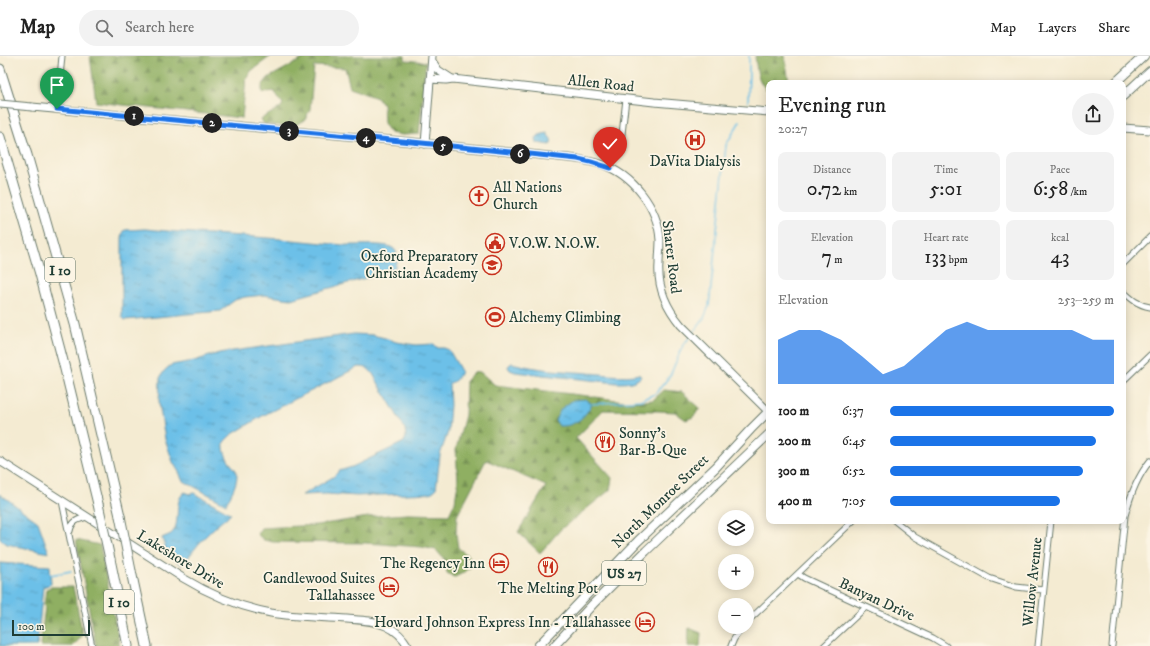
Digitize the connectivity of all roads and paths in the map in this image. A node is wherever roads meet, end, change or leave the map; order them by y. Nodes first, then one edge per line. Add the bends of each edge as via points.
1 (62, 56) edge
2 (1144, 56) edge
3 (432, 58) edge
4 (0, 69) edge
5 (1150, 71) edge
6 (430, 79) junction
7 (453, 79) junction
8 (1118, 80) edge
9 (1126, 93) edge
10 (626, 99) junction
11 (0, 104) edge
12 (57, 109) junction
13 (766, 112) edge
14 (1126, 127) edge
15 (1150, 130) edge
16 (0, 137) edge
17 (425, 144) junction
18 (610, 168) junction
19 (1150, 237) edge
20 (1126, 261) edge
21 (1126, 294) edge
22 (1150, 307) edge
23 (1150, 355) edge
24 (1126, 378) edge
25 (766, 409) edge
26 (766, 415) edge
27 (766, 437) edge
28 (0, 461) edge
29 (1150, 461) edge
30 (705, 477) junction
31 (695, 486) junction
32 (714, 487) junction
33 (702, 497) junction
34 (62, 501) junction
35 (1126, 513) edge
36 (88, 517) junction
37 (851, 524) edge
38 (899, 524) edge
39 (1051, 524) edge
40 (1124, 524) edge
41 (69, 534) junction
42 (638, 541) junction
43 (631, 549) junction
44 (646, 551) junction
45 (640, 557) junction
46 (798, 574) junction
47 (1044, 590) junction
48 (866, 607) junction
49 (754, 615) edge
50 (560, 622) junction
51 (566, 632) junction
52 (738, 634) edge
53 (147, 645) edge
54 (92, 646) edge
55 (128, 646) edge
56 (408, 646) edge
57 (538, 646) edge
58 (554, 646) edge
59 (731, 646) edge
60 (824, 646) edge
61 (946, 646) edge
62 (1038, 646) edge
63 (1112, 646) edge

1 - 12 street
2 - 8 main road
3 - 6 street
3 - 7 street via 438,70
4 - 53 highway, I 10, bridge via 75,324
5 - 9 main road
6 - 7 street, Allen Road
6 - 17 street
7 - 10 street, Allen Road
10 - 13 street, Allen Road
10 - 18 street via 622,134
11 - 12 street, Sharer Road, bridge
12 - 17 street, Sharer Road
14 - 15 street
16 - 55 highway, I 10, bridge via 64,365 98,504
17 - 18 street, Sharer Road via 578,159
18 - 25 street, Sharer Road via 638,189 652,210 660,240 660,286 670,312
19 - 20 street
21 - 22 street via 1134,302
23 - 24 street
26 - 30 main road, North Monroe Street / US 27
27 - 32 main road, North Monroe Street / US 27
28 - 34 street, Lakeshore Drive
29 - 35 street via 1133,489
30 - 31 main road, North Monroe Street / US 27
30 - 32 main road
31 - 33 main road
31 - 42 main road, North Monroe Street / US 27
32 - 33 main road, North Monroe Street / US 27
33 - 44 main road, North Monroe Street / US 27
34 - 36 street, Lakeshore Drive
34 - 41 street
36 - 41 street via 74,522
36 - 56 street, Lakeshore Drive via 183,578 224,600 270,612 378,623 397,633
37 - 46 street
38 - 47 street via 914,537 989,578 1016,587
39 - 47 street, Willow Avenue
40 - 63 street
41 - 54 street
42 - 43 main road, North Monroe Street / US 27
42 - 44 main road
43 - 45 main road
43 - 50 main road, North Monroe Street / US 27
44 - 45 main road, North Monroe Street / US 27
45 - 51 main road, North Monroe Street / US 27
46 - 48 street, Banyan Drive
46 - 49 street
47 - 62 street, Willow Avenue
48 - 60 street
48 - 61 street, Banyan Drive
50 - 51 main road
50 - 57 main road, North Monroe Street / US 27
51 - 58 main road, North Monroe Street / US 27
52 - 59 street

